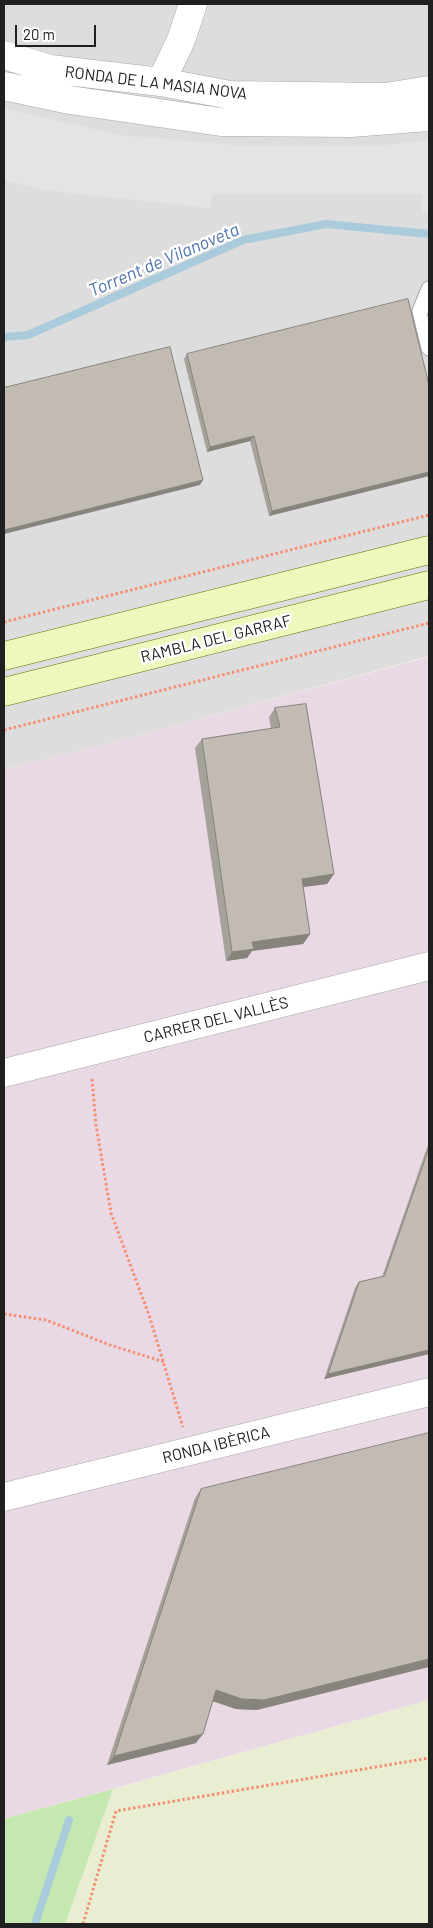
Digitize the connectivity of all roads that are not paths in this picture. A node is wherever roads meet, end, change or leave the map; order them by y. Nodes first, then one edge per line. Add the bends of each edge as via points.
1 (193, 4) edge
2 (4, 55) edge
3 (161, 82) junction
4 (4, 86) edge
5 (429, 90) edge
6 (429, 117) edge
7 (429, 289) edge
8 (429, 348) edge
9 (429, 550) edge
10 (429, 585) edge
11 (4, 656) edge
12 (4, 692) edge
13 (429, 966) edge
14 (4, 1073) edge
15 (429, 1392) edge
16 (4, 1497) edge

1 - 3 street via 181,40
2 - 3 street, RONDA DE LA MASIA NOVA via 50,69
3 - 5 street, RONDA DE LA MASIA NOVA via 230,95 386,97
4 - 6 street, RONDA DE LA MASIA NOVA via 70,100 221,122 351,124
7 - 8 lane via 420,311
9 - 11 street
10 - 12 street, RAMBLA DEL GARRAF
13 - 14 street, CARRER DEL VALLÈS
15 - 16 street, RONDA IBÈRICA

